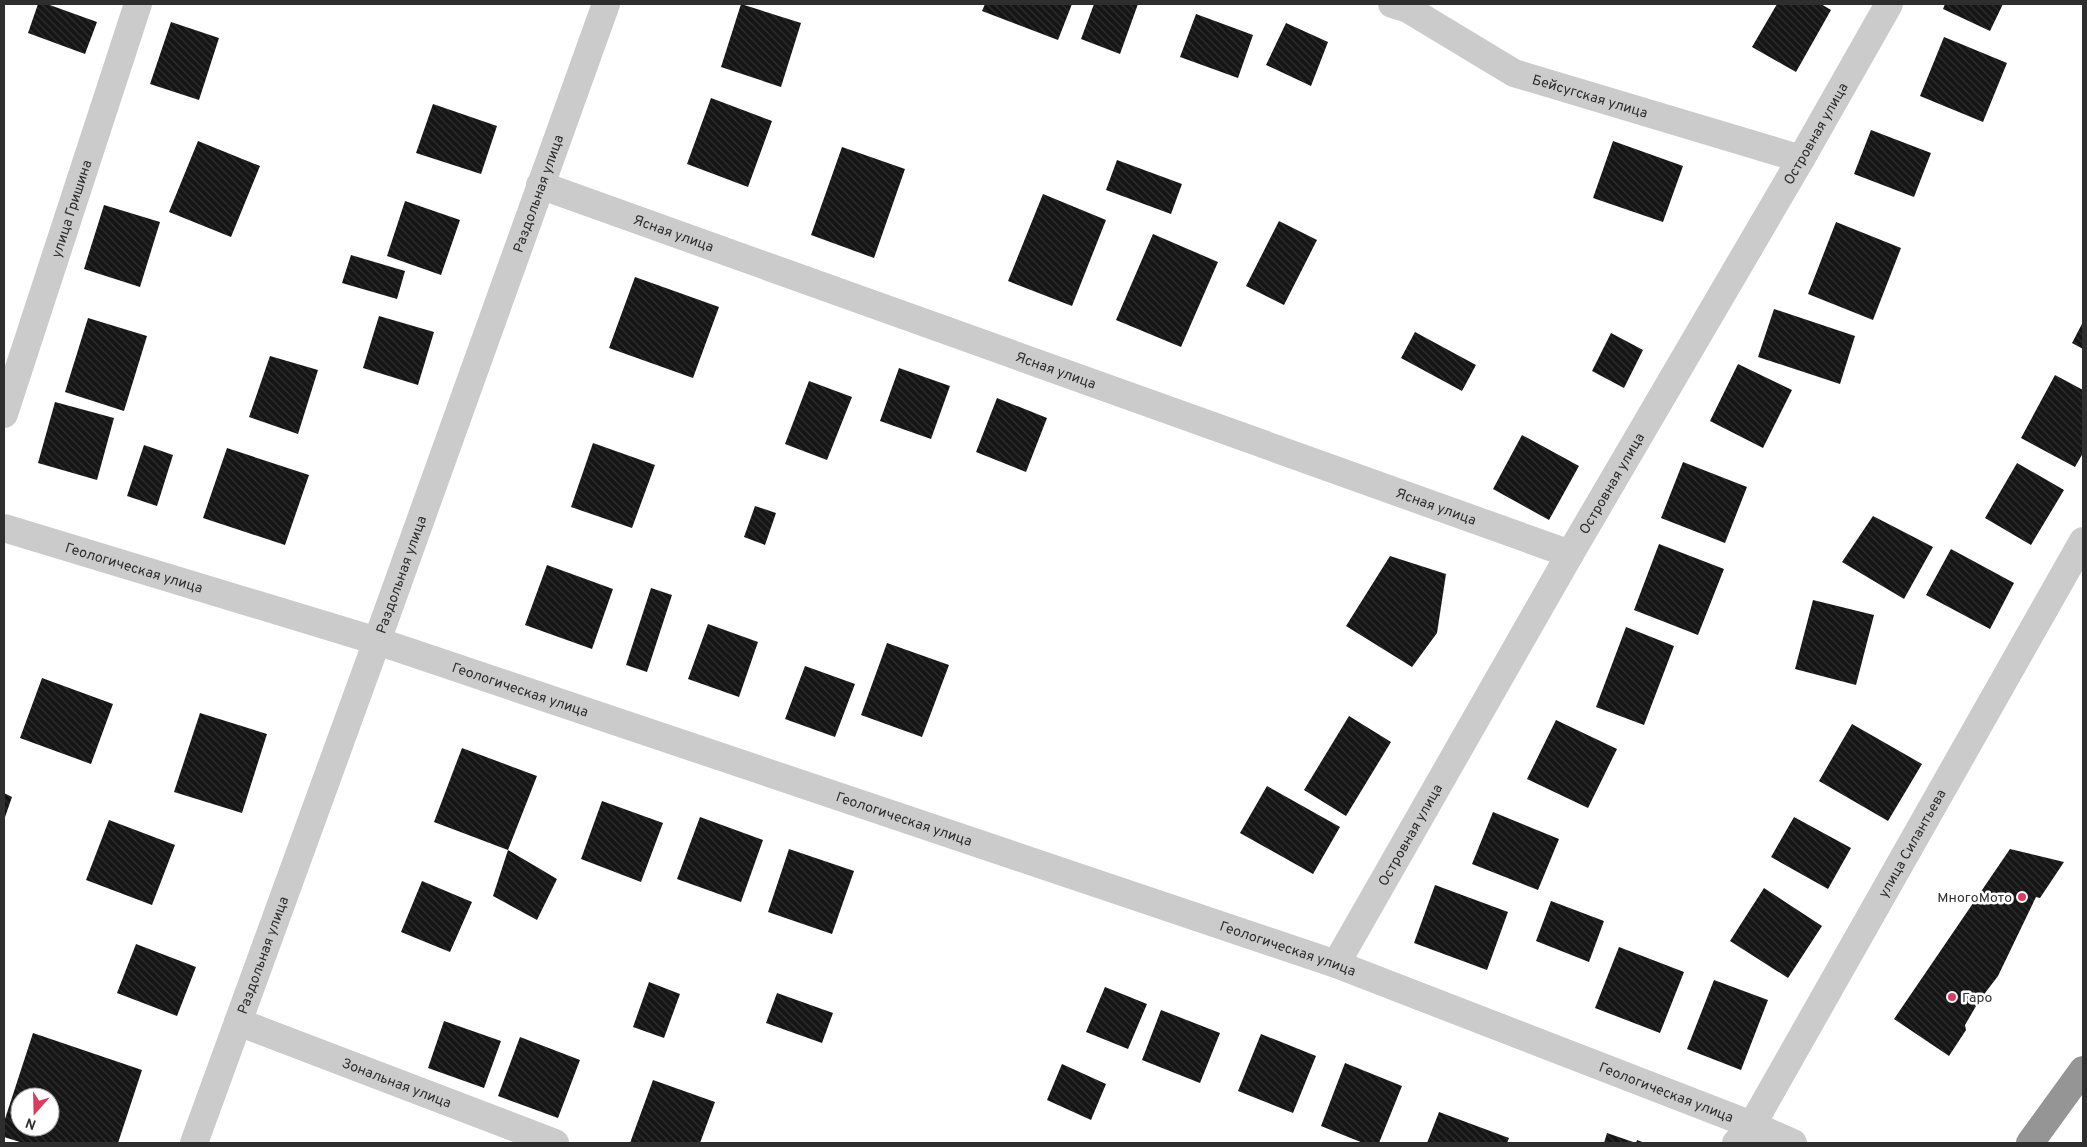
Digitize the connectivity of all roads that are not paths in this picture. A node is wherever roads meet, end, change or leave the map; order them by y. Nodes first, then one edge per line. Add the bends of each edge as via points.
1 (138, 4) edge
2 (606, 4) edge
3 (1392, 4) edge
4 (1889, 4) edge
5 (1802, 159) junction
6 (540, 185) junction
7 (4, 414) edge
8 (4, 528) edge
9 (2083, 541) edge
10 (1570, 554) junction
11 (377, 641) junction
12 (1336, 964) junction
13 (238, 1022) junction
14 (2083, 1070) edge
15 (1744, 1134) edge
16 (194, 1143) edge
17 (555, 1143) edge
18 (1793, 1143) edge
19 (2030, 1143) edge

1 - 7 street, улица Гришина
2 - 6 street, Раздольная улица
3 - 5 street, Бейсугская улица via 1408,9 1514,73
4 - 5 street, Островная улица
5 - 10 street, Островная улица
6 - 10 street, Ясная улица
6 - 11 street, Раздольная улица
8 - 11 street, Геологическая улица
9 - 15 street, улица Силантьева
10 - 12 street, Островная улица
11 - 12 street, Геологическая улица
11 - 13 street, Раздольная улица
12 - 15 street, Геологическая улица
13 - 16 street, Раздольная улица
13 - 17 street, Зональная улица
14 - 19 highway
15 - 18 street, Геологическая улица

